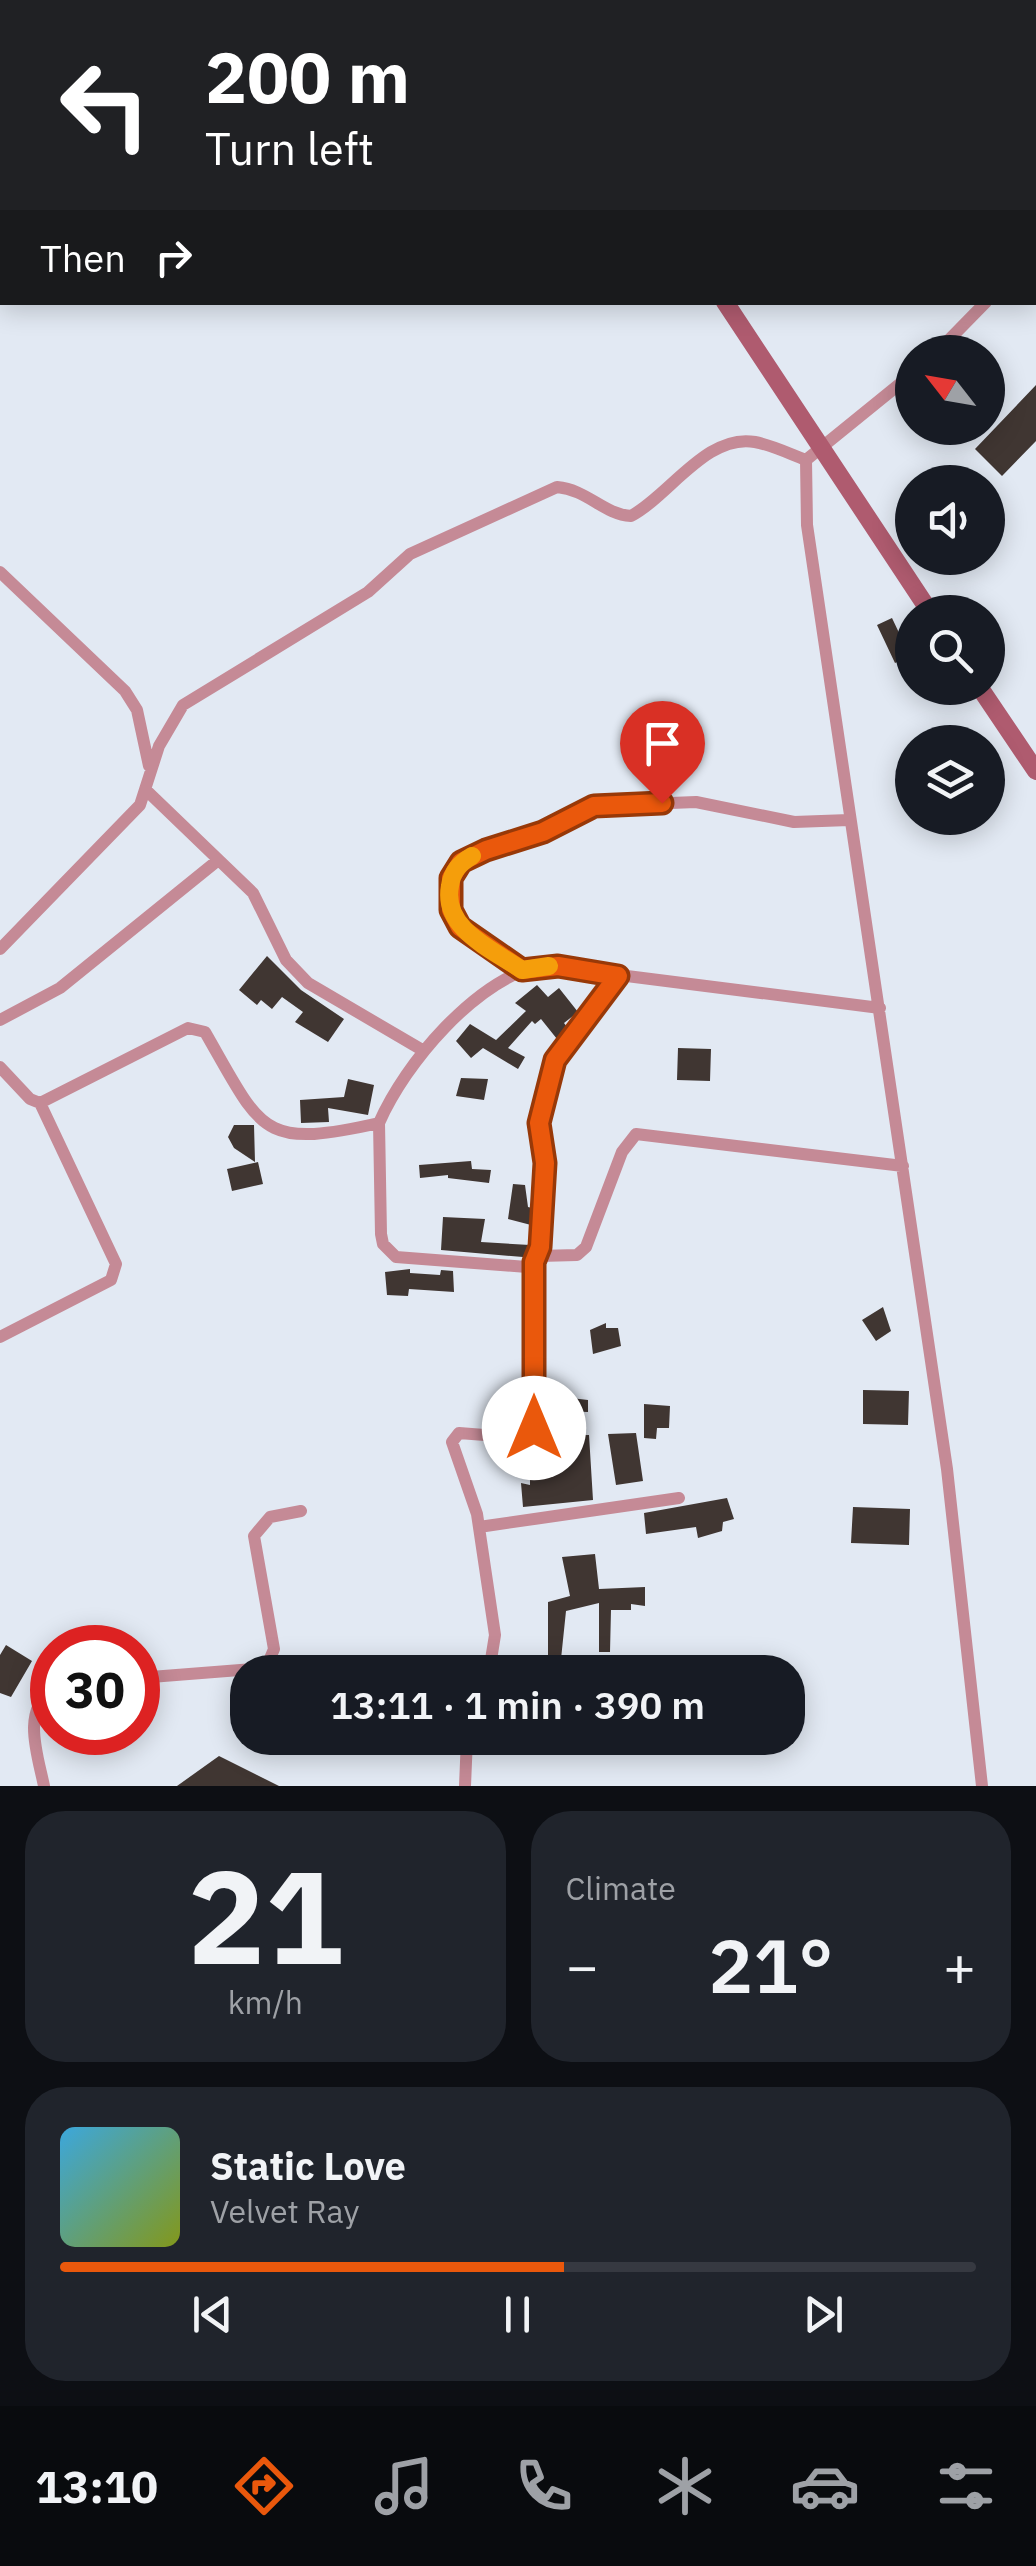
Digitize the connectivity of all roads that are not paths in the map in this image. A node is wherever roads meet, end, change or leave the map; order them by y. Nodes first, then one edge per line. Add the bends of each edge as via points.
1 (727, 305) edge
2 (983, 305) edge
3 (954, 335) edge
4 (895, 389) edge
5 (821, 446) junction
6 (806, 460) junction
7 (0, 572) edge
8 (919, 595) edge
9 (991, 705) edge
10 (1036, 771) edge
11 (150, 773) junction
12 (147, 791) junction
13 (849, 820) junction
14 (217, 861) junction
15 (0, 949) edge
16 (522, 970) junction
17 (618, 976) junction
18 (880, 1008) junction
19 (0, 1020) edge
20 (424, 1051) junction
21 (1, 1071) edge
22 (40, 1103) junction
23 (379, 1122) junction
24 (904, 1166) junction
25 (536, 1259) junction
26 (0, 1336) edge
27 (679, 1498) dead end
28 (301, 1510) dead end
29 (479, 1527) junction
30 (492, 1655) edge
31 (160, 1676) edge
32 (38, 1755) edge
33 (467, 1755) edge
34 (44, 1786) edge
35 (465, 1786) edge
36 (982, 1786) edge

1 - 5 street
2 - 3 street
4 - 5 street
5 - 6 street
5 - 8 street
6 - 11 street via 741,440 706,457 630,516 576,489 557,487 428,544 368,592 183,705
6 - 13 street via 807,525
7 - 11 street via 125,691 146,740
9 - 10 street
11 - 12 street
12 - 14 street
12 - 15 street
13 - 16 street via 794,822 696,802 594,806 543,832 474,854 451,878 451,910 460,927
13 - 18 street
14 - 19 street via 60,988
14 - 20 street via 253,894 286,960 308,983
16 - 17 street via 558,966
16 - 20 street via 486,993
17 - 18 street
17 - 25 street via 555,1060 538,1135 545,1163
18 - 24 street
20 - 23 street
21 - 22 street
22 - 23 street via 197,1028 250,1110 283,1133 301,1137
22 - 26 street via 116,1272
23 - 25 street via 381,1234 389,1252 527,1267
24 - 25 street via 636,1134 622,1152 586,1247 577,1255
24 - 36 street
25 - 29 street via 534,1428 523,1438 459,1434 452,1442
27 - 29 street
28 - 31 street via 270,1517 254,1536 274,1648 266,1668
29 - 30 street via 495,1635
32 - 34 street
33 - 35 street

